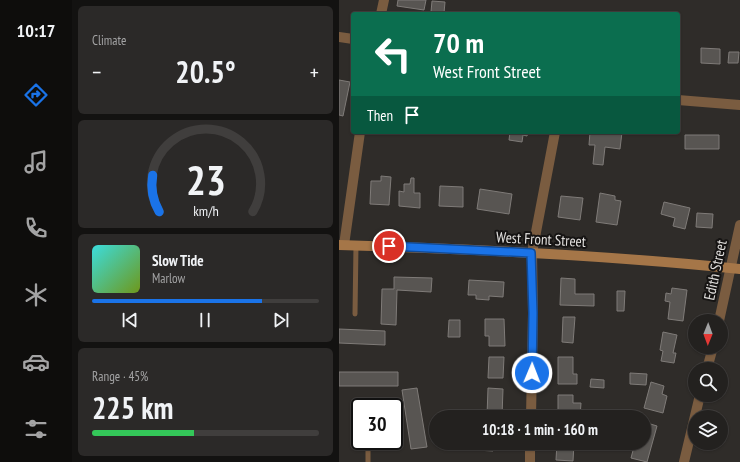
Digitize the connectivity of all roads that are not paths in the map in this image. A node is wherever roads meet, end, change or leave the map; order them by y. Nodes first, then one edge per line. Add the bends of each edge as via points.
1 (384, 0) edge
2 (381, 12) edge
3 (339, 37) edge
4 (351, 39) edge
5 (680, 100) edge
6 (740, 105) edge
7 (360, 134) edge
8 (555, 134) edge
9 (740, 225) edge
10 (341, 245) edge
11 (356, 245) junction
12 (531, 253) junction
13 (735, 268) edge
14 (355, 314) dead end
15 (721, 314) edge
16 (698, 402) edge
17 (531, 410) edge
18 (368, 450) edge
19 (530, 450) edge
20 (368, 462) edge
21 (530, 462) edge
22 (684, 462) edge

1 - 2 street
3 - 4 street
5 - 6 street
7 - 10 street
8 - 12 street
9 - 13 street, Edith Street
10 - 11 street, West Front Street
11 - 12 street, West Front Street
11 - 14 lane
12 - 13 street, West Front Street
12 - 17 street
13 - 15 street, Edith Street
16 - 22 street
18 - 20 lane
19 - 21 street

